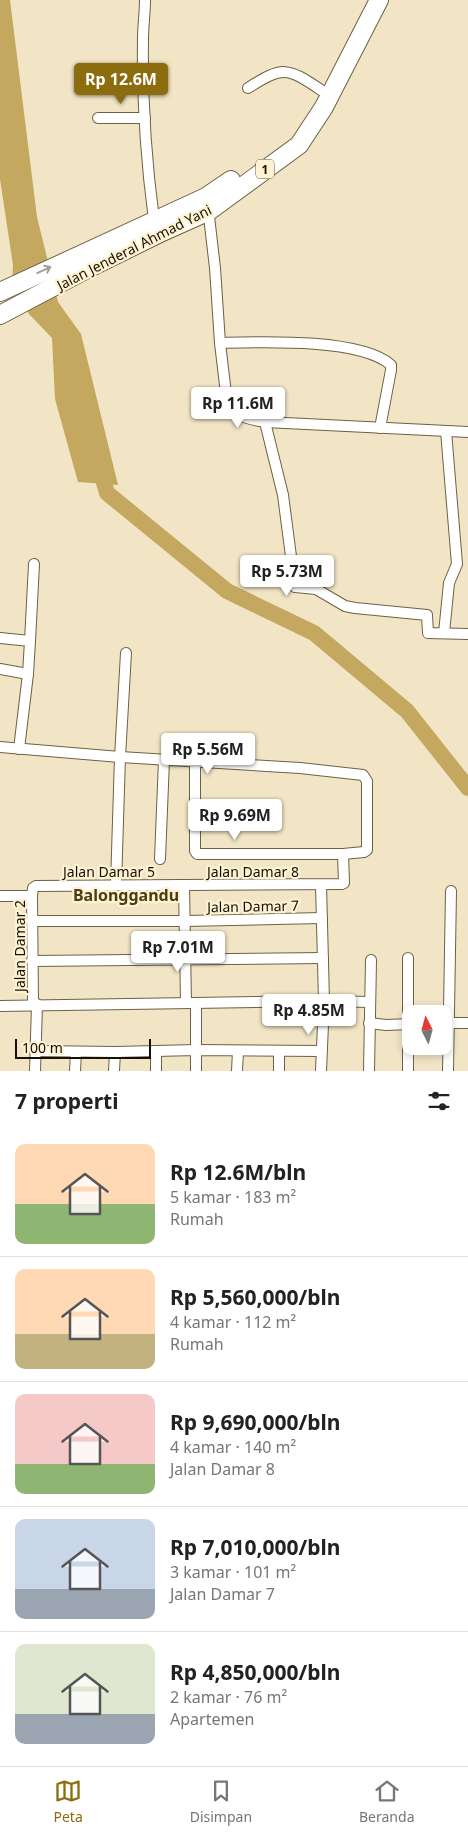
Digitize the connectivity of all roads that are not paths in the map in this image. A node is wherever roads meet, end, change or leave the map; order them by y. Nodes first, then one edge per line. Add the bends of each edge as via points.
1 (145, 0) edge
2 (366, 0) edge
3 (379, 0) edge
4 (248, 88) dead end
5 (321, 90) junction
6 (98, 118) dead end
7 (145, 118) junction
8 (208, 204) junction
9 (158, 226) junction
10 (0, 292) edge
11 (0, 315) edge
12 (220, 343) junction
13 (265, 422) junction
14 (380, 428) junction
15 (446, 432) junction
16 (468, 432) edge
17 (34, 564) dead end
18 (444, 634) junction
19 (468, 634) edge
20 (0, 638) edge
21 (30, 641) junction
22 (126, 653) dead end
23 (0, 669) edge
24 (28, 674) junction
25 (0, 748) edge
26 (19, 749) junction
27 (120, 757) junction
28 (164, 760) junction
29 (195, 762) junction
30 (343, 854) junction
31 (160, 859) dead end
32 (116, 885) junction
33 (184, 885) junction
34 (321, 885) junction
35 (33, 891) junction
36 (451, 891) dead end
37 (0, 896) edge
38 (322, 918) junction
39 (32, 921) junction
40 (185, 921) junction
41 (323, 958) junction
42 (408, 958) dead end
43 (185, 960) junction
44 (371, 960) dead end
45 (32, 961) junction
46 (324, 1001) junction
47 (370, 1002) junction
48 (191, 1003) junction
49 (35, 1004) junction
50 (409, 1005) edge
51 (447, 1005) edge
52 (0, 1006) edge
53 (370, 1023) junction
54 (452, 1023) edge
55 (468, 1023) edge
56 (402, 1024) edge
57 (196, 1050) junction
58 (321, 1050) junction
59 (36, 1051) junction
60 (156, 1051) junction
61 (238, 1051) junction
62 (279, 1051) junction
63 (76, 1052) junction
64 (115, 1052) junction
65 (409, 1055) edge
66 (447, 1055) edge
67 (35, 1071) edge
68 (75, 1071) edge
69 (114, 1071) edge
70 (156, 1071) edge
71 (196, 1071) edge
72 (237, 1071) edge
73 (279, 1071) edge
74 (321, 1071) edge
75 (369, 1071) edge
76 (408, 1071) edge
77 (448, 1071) edge

1 - 7 street
2 - 5 highway, 1
3 - 8 highway, Jalan Jenderal Ahmad Yani / 1 via 324,107 299,145
4 - 5 street via 279,71 301,76
5 - 8 highway, 1 via 287,141
6 - 7 street
7 - 9 street via 148,176
8 - 9 highway, 1
8 - 12 street
10 -> 9 highway, 1 via 121,236
9 - 11 highway, Jalan Jenderal Ahmad Yani / 1 via 85,270
12 - 13 street via 230,409 243,418
12 - 14 street via 339,347 381,358 391,365 392,370
13 - 14 street
13 - 18 street via 283,494 295,587 316,590 345,606 427,615 428,633
14 - 15 street
15 - 16 street
15 - 18 street via 457,564 449,583
17 - 21 street
18 - 19 street
20 - 21 street
21 - 24 street
22 - 27 street
23 - 24 street
24 - 26 street
25 - 26 street
26 - 27 street
27 - 28 street
27 - 32 street
28 - 29 street
28 - 31 street
29 - 30 street via 196,854
29 - 30 street via 363,775 367,781 367,850
30 - 34 street, Jalan Damar 8 via 344,884
32 - 33 street, Jalan Damar 5
32 - 35 street, Jalan Damar 5
33 - 34 street, Jalan Damar 8
33 - 40 street
34 - 38 street
35 - 37 street, Jalan Damar 5
35 - 39 street, Jalan Damar 2
36 - 51 street
38 - 40 street, Jalan Damar 7
38 - 41 street
39 - 40 street, Jalan Damar 7
39 - 45 street, Jalan Damar 2
40 - 43 street
41 - 43 street
41 - 46 street
42 - 50 street
43 - 45 street
43 - 48 street
44 - 47 street
45 - 49 street, Jalan Damar 2
46 - 47 street
46 - 48 street
46 - 58 street
47 - 53 street
48 - 49 street
48 - 57 street
49 - 52 street
49 - 59 street, Jalan Damar 2
53 - 56 street
53 - 75 street
54 - 55 street
57 - 60 street
57 - 61 street
57 - 71 street
58 - 62 street
58 - 74 street
59 - 63 street
59 - 67 street, Jalan Damar 2
60 - 64 street
60 - 70 street
61 - 62 street
61 - 72 street
62 - 73 street
63 - 64 street
63 - 68 street
64 - 69 street
65 - 76 street
66 - 77 street

